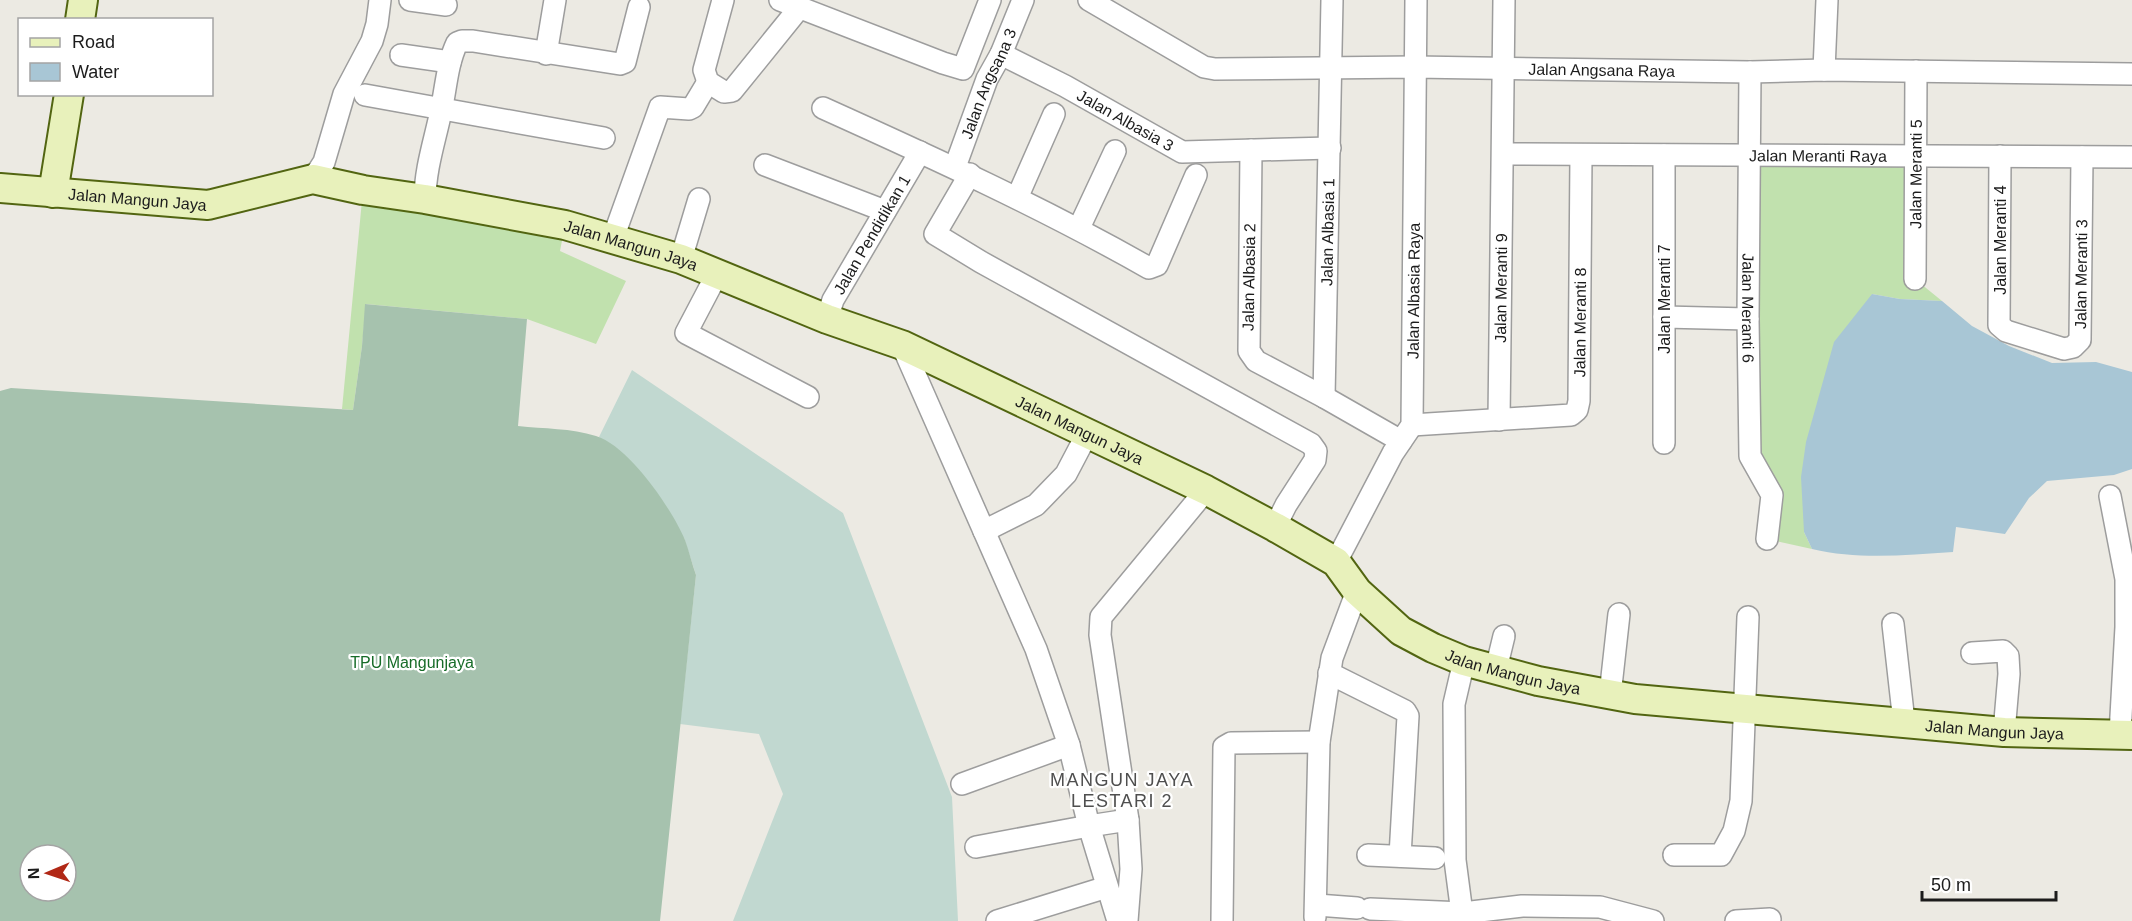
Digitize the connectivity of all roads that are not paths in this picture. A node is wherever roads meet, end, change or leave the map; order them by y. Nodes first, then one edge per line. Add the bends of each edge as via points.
1 (83, 0) edge
2 (380, 0) edge
3 (410, 0) edge
4 (555, 0) edge
5 (723, 0) edge
6 (780, 0) edge
7 (990, 0) edge
8 (1023, 0) edge
9 (1332, 0) edge
10 (1416, 0) edge
11 (1504, 0) edge
12 (1827, 0) edge
13 (1095, 1) edge
14 (446, 5) dead end
15 (639, 7) dead end
16 (800, 8) junction
17 (80, 18) edge
18 (546, 54) junction
19 (1001, 54) junction
20 (401, 55) dead end
21 (450, 62) junction
22 (1332, 67) junction
23 (1415, 67) junction
24 (1503, 69) junction
25 (1824, 70) junction
26 (1916, 71) junction
27 (1750, 72) junction
28 (2132, 74) edge
29 (708, 82) junction
30 (365, 94) dead end
31 (69, 96) edge
32 (823, 108) dead end
33 (442, 109) junction
34 (1054, 114) dead end
35 (604, 138) dead end
36 (1330, 148) junction
37 (1251, 150) junction
38 (920, 152) junction
39 (1115, 152) dead end
40 (1503, 154) junction
41 (1581, 155) junction
42 (1664, 155) junction
43 (1751, 155) junction
44 (1915, 156) junction
45 (2000, 156) junction
46 (2082, 157) junction
47 (2132, 157) edge
48 (765, 165) dead end
49 (962, 171) junction
50 (1196, 175) dead end
51 (313, 178) junction
52 (0, 188) edge
53 (54, 193) junction
54 (1017, 198) junction
55 (424, 199) junction
56 (699, 199) dead end
57 (885, 211) junction
58 (1079, 228) junction
59 (613, 238) junction
60 (681, 259) junction
61 (717, 274) junction
62 (1916, 279) dead end
63 (1664, 317) junction
64 (826, 319) junction
65 (1748, 319) junction
66 (1999, 325) joint
67 (902, 345) junction
68 (1324, 396) junction
69 (808, 397) dead end
70 (1499, 420) junction
71 (1407, 433) junction
72 (1087, 434) junction
73 (1664, 443) dead end
74 (1206, 490) junction
75 (2110, 496) dead end
76 (1275, 527) junction
77 (984, 531) junction
78 (1767, 539) dead end
79 (1336, 562) junction
80 (1357, 591) junction
81 (1619, 614) dead end
82 (1748, 617) dead end
83 (1893, 624) dead end
84 (1504, 636) dead end
85 (1972, 653) dead end
86 (1464, 661) junction
87 (1496, 669) junction
88 (1329, 673) junction
89 (1610, 695) junction
90 (1744, 709) junction
91 (1904, 722) junction
92 (2004, 732) junction
93 (2126, 735) edge
94 (1319, 742) junction
95 (1069, 745) junction
96 (962, 783) dead end
97 (1128, 820) junction
98 (1089, 826) junction
99 (976, 848) dead end
100 (1368, 855) dead end
101 (1674, 855) dead end
102 (1400, 856) junction
103 (1435, 858) dead end
104 (1107, 887) junction
105 (1522, 914) edge
106 (1600, 914) edge
107 (1463, 917) edge
108 (1770, 919) dead end
109 (997, 921) edge
110 (1118, 921) edge
111 (1127, 921) edge
112 (1222, 921) edge
113 (1653, 921) edge
114 (1737, 921) edge

1 - 17 street
2 - 51 street via 372,41 344,94 324,162
3 - 14 street
4 - 18 street
5 - 29 street via 705,62
6 - 16 street
7 - 16 street via 963,69
8 - 19 street, Jalan Angsana 3
9 - 22 street, Jalan Albasia 1
10 - 23 street, Jalan Albasia Raya
11 - 24 street, Jalan Meranti 9
12 - 25 street
13 - 22 street, Jalan Angsana Raya via 1204,67
15 - 18 street via 625,62 613,64
16 - 29 street via 732,91 724,92
18 - 21 street via 462,41 457,43
19 - 37 street, Jalan Albasia 3 via 1182,152
19 - 49 street, Jalan Angsana 3 via 987,79
20 - 21 street
21 - 33 street
22 - 23 street, Jalan Angsana Raya
22 - 36 street, Jalan Albasia 1
23 - 24 street, Jalan Angsana Raya
23 - 71 street, Jalan Albasia Raya
24 - 27 street, Jalan Angsana Raya
24 - 40 street, Jalan Meranti 9
25 - 26 street, Jalan Angsana Raya
25 - 27 street, Jalan Angsana Raya
26 - 28 street, Jalan Angsana Raya
26 - 44 street, Jalan Meranti 5
27 - 43 street, Jalan Meranti 6
29 - 59 street via 693,107 660,107
30 - 33 street
31 - 53 street
32 - 38 street
33 - 35 street
33 - 55 street via 424,183
34 - 54 street
36 - 37 street, Jalan Albasia 3
36 - 68 street, Jalan Albasia 1
37 - 68 street, Jalan Albasia 2 via 1249,351 1256,361
38 - 49 street
38 - 57 street, Jalan Pendidikan 1
39 - 58 street
40 - 41 street, Jalan Meranti Raya
40 - 70 street, Jalan Meranti 9
41 - 42 street, Jalan Meranti Raya
41 - 70 street, Jalan Meranti 8 via 1577,410 1571,415
42 - 43 street, Jalan Meranti Raya
42 - 63 street, Jalan Meranti 7
43 - 44 street, Jalan Meranti Raya
43 - 65 street, Jalan Meranti 6
44 - 45 street, Jalan Meranti Raya
44 - 62 street, Jalan Meranti 5
45 - 46 street, Jalan Meranti Raya
45 - 66 street, Jalan Meranti 4
46 - 47 street, Jalan Meranti Raya
46 - 66 street, Jalan Meranti 3 via 2080,340 2064,349 2006,331
48 - 57 street
49 - 54 street
49 - 76 street, Jalan Angsana 3 via 934,234 1311,444 1316,451 1315,460
50 - 58 street via 1157,265 1149,268
51 - 53 street, Jalan Mangun Jaya via 208,205
51 - 55 street, Jalan Mangun Jaya
52 - 53 street, Jalan Mangun Jaya
54 - 58 street
55 - 59 street, Jalan Mangun Jaya via 565,225
56 - 60 street
57 - 64 street, Jalan Pendidikan 1
59 - 60 street, Jalan Mangun Jaya
60 - 61 street, Jalan Mangun Jaya
61 - 64 street, Jalan Mangun Jaya
61 - 69 street via 686,333
63 - 65 street
63 - 73 street, Jalan Meranti 7
64 - 67 street, Jalan Mangun Jaya
65 - 78 street, Jalan Meranti 6 via 1750,456 1772,495
67 - 72 street, Jalan Mangun Jaya
67 - 77 street
68 - 71 street, Jalan Albasia 2
70 - 71 street
71 - 79 street, Jalan Albasia Raya
72 - 74 street, Jalan Mangun Jaya
72 - 77 street via 1066,474 1036,504
74 - 76 street, Jalan Mangun Jaya
74 - 97 street via 1101,617 1100,635
75 - 93 street via 2126,579
76 - 79 street, Jalan Mangun Jaya
77 - 95 street via 1036,649
79 - 80 street, Jalan Mangun Jaya
80 - 86 street, Jalan Mangun Jaya via 1401,631
80 - 88 street
81 - 89 street
82 - 90 street
83 - 91 street
84 - 87 street
85 - 92 street via 2004,651 2008,656
86 - 87 street, Jalan Mangun Jaya
86 - 107 street via 1454,704 1455,860
87 - 89 street, Jalan Mangun Jaya
88 - 94 street
88 - 102 street via 1408,716
89 - 90 street, Jalan Mangun Jaya
90 - 91 street, Jalan Mangun Jaya
90 - 101 street via 1741,801 1734,831 1721,855
91 - 92 street, Jalan Mangun Jaya
92 - 93 street, Jalan Mangun Jaya
94 - 107 street via 1316,911 1363,908
94 - 112 street via 1232,743 1224,747
95 - 96 street
95 - 98 street
97 - 98 street
97 - 111 street via 1131,869
98 - 99 street
98 - 104 street
100 - 102 street
102 - 103 street
104 - 109 street
104 - 110 street
105 - 106 street
105 - 107 street
106 - 113 street
108 - 114 street

